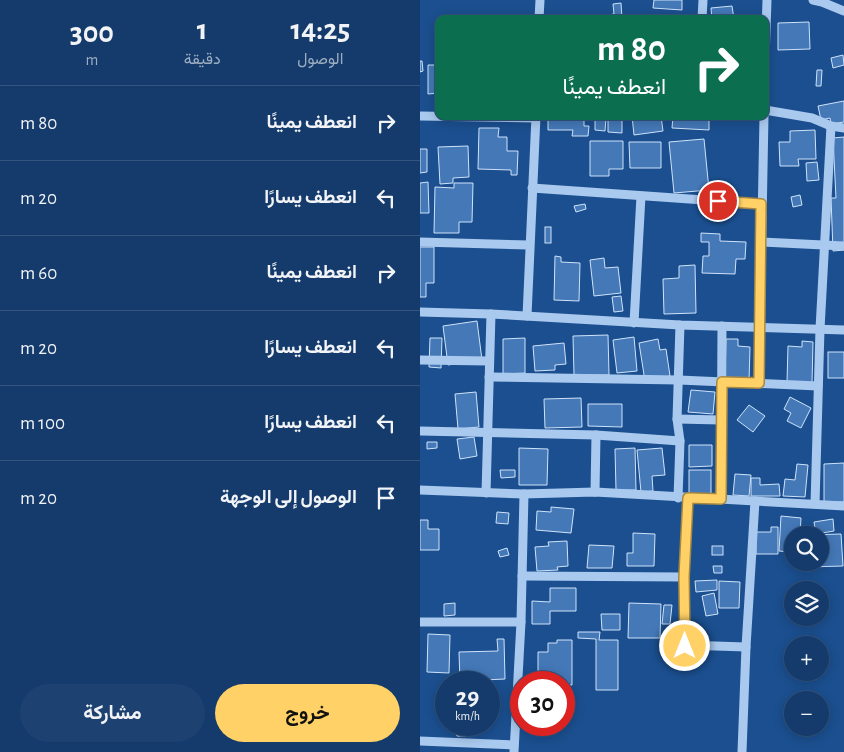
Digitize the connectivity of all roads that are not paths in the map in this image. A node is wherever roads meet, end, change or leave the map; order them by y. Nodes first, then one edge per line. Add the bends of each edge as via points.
1 (530, 0) edge
2 (540, 0) edge
3 (703, 0) edge
4 (766, 0) edge
5 (813, 0) edge
6 (844, 11) edge
7 (539, 15) edge
8 (702, 15) edge
9 (766, 15) edge
10 (769, 111) edge
11 (420, 116) edge
12 (435, 116) edge
13 (536, 120) edge
14 (764, 120) edge
15 (831, 126) junction
16 (844, 128) edge
17 (532, 188) junction
18 (641, 196) junction
19 (761, 204) junction
20 (420, 242) edge
21 (761, 242) junction
22 (529, 245) junction
23 (826, 245) junction
24 (844, 246) edge
25 (420, 312) edge
26 (490, 314) junction
27 (527, 316) junction
28 (634, 323) junction
29 (680, 325) junction
30 (722, 326) junction
31 (760, 328) junction
32 (820, 329) junction
33 (844, 330) edge
34 (420, 360) edge
35 (489, 361) junction
36 (489, 377) junction
37 (679, 380) junction
38 (722, 382) junction
39 (759, 383) junction
40 (818, 386) junction
41 (677, 419) junction
42 (721, 420) junction
43 (420, 431) edge
44 (487, 433) junction
45 (596, 436) junction
46 (680, 441) junction
47 (420, 490) edge
48 (596, 492) junction
49 (486, 493) junction
50 (524, 494) junction
51 (678, 498) junction
52 (688, 498) junction
53 (721, 499) junction
54 (755, 500) junction
55 (814, 504) junction
56 (844, 506) edge
57 (522, 576) junction
58 (684, 577) junction
59 (420, 622) edge
60 (521, 622) junction
61 (746, 647) junction
62 (420, 741) edge
63 (514, 748) edge
64 (742, 752) edge

1 - 2 street
2 - 7 street
3 - 8 street
4 - 9 street
5 - 6 street
10 - 15 street via 812,118
11 - 12 street
13 - 17 street
14 - 19 street
15 - 16 street
15 - 23 street
17 - 18 street
17 - 22 street
18 - 19 street
18 - 28 street
19 - 21 street
20 - 22 street
21 - 23 street
21 - 31 street
22 - 27 street
23 - 24 street
23 - 32 street
25 - 26 street
26 - 27 street
26 - 35 street
27 - 28 street
28 - 29 street
29 - 30 street
29 - 37 street
30 - 31 street
30 - 38 street
31 - 32 street
31 - 39 street
32 - 33 street
32 - 40 street
34 - 35 street
35 - 36 street
36 - 37 street
36 - 44 street
37 - 38 street
37 - 41 street
38 - 39 street
38 - 42 street
39 - 40 street
40 - 55 street
41 - 42 street
41 - 46 street
42 - 53 street
43 - 44 street
44 - 45 street
44 - 49 street
45 - 46 street
45 - 48 street
46 - 51 street
47 - 49 street
48 - 50 street
48 - 51 street
49 - 50 street
50 - 57 street
51 - 52 street
52 - 53 street
52 - 58 street
53 - 54 street
54 - 55 street
54 - 61 street
55 - 56 street
57 - 58 street
57 - 60 street
58 - 61 street via 685,646
59 - 60 street
60 - 63 street
61 - 64 street
62 - 63 street

